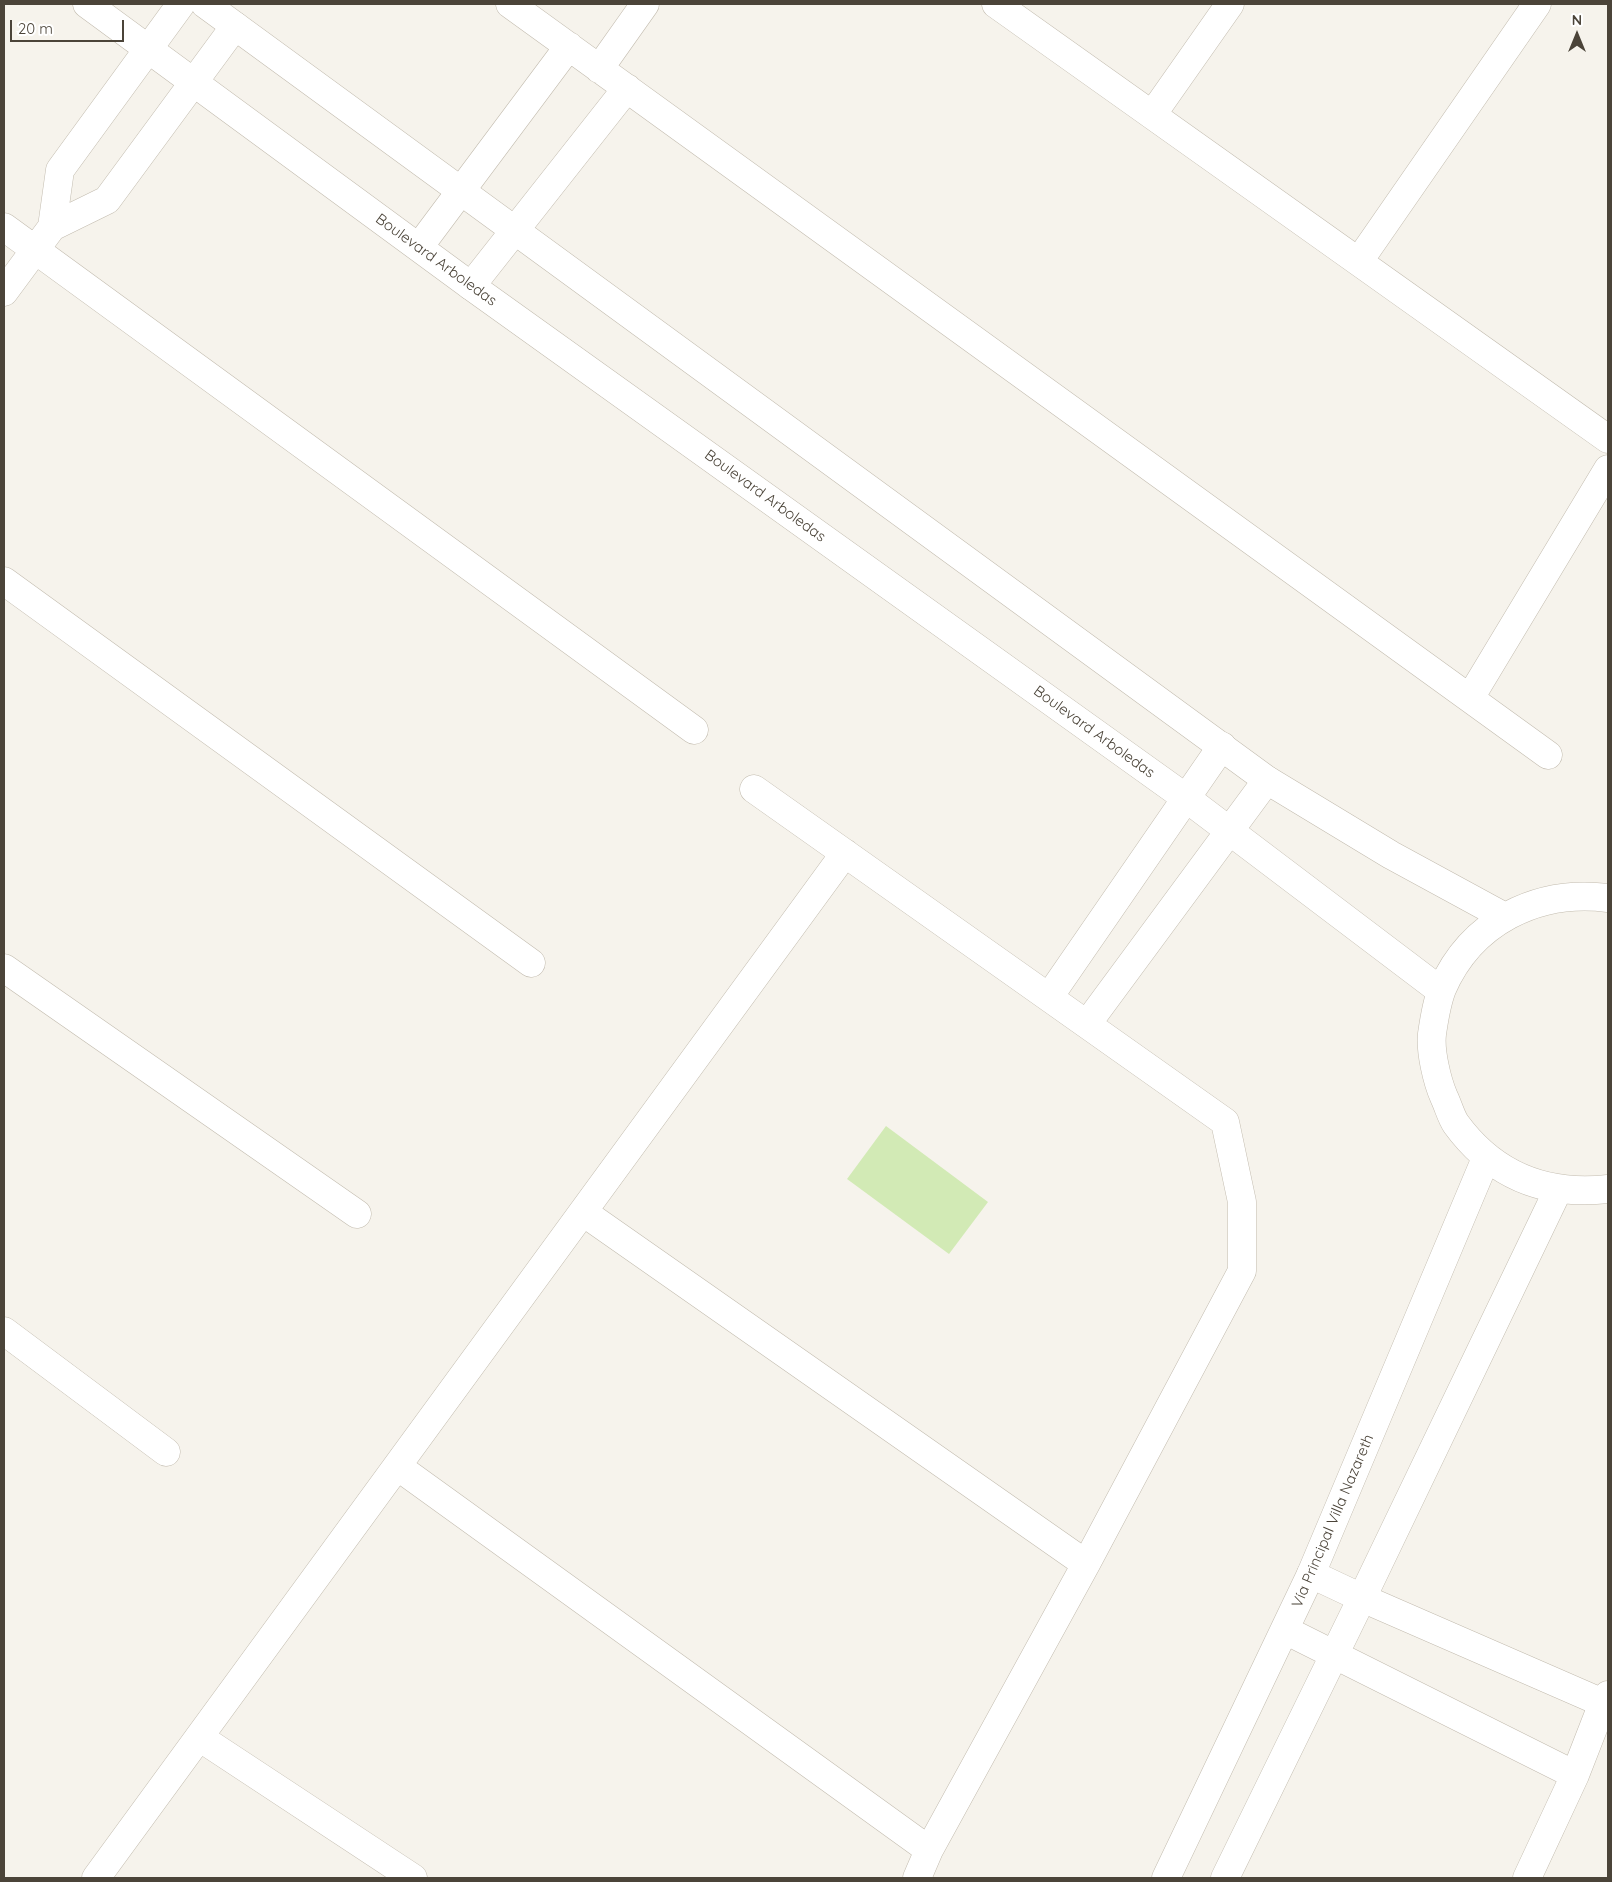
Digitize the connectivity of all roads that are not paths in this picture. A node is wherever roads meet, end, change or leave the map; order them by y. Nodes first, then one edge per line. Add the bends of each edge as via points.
1 (87, 4) edge
2 (181, 4) edge
3 (205, 4) edge
4 (510, 4) edge
5 (645, 4) edge
6 (996, 4) edge
7 (1230, 4) edge
8 (1537, 4) edge
9 (235, 26) junction
10 (569, 46) junction
11 (148, 49) junction
12 (599, 69) junction
13 (194, 82) junction
14 (627, 88) junction
15 (1152, 115) junction
16 (461, 192) junction
17 (4, 227) edge
18 (52, 227) junction
19 (515, 230) junction
20 (419, 247) junction
21 (35, 250) junction
22 (1359, 261) junction
23 (471, 286) junction
24 (4, 292) edge
25 (1608, 439) edge
26 (1608, 469) edge
27 (7, 590) edge
28 (1470, 698) junction
29 (694, 730) dead end
30 (1222, 746) junction
31 (1548, 755) dead end
32 (1267, 780) junction
33 (754, 789) dead end
34 (1186, 798) junction
35 (1230, 830) junction
36 (845, 853) junction
37 (1608, 897) edge
38 (1505, 917) junction
39 (531, 963) dead end
40 (4, 968) edge
41 (1442, 991) junction
42 (1049, 997) junction
43 (1087, 1024) junction
44 (1486, 1158) junction
45 (1608, 1189) edge
46 (1558, 1190) junction
47 (583, 1212) junction
48 (357, 1214) dead end
49 (4, 1331) edge
50 (166, 1452) dead end
51 (397, 1466) junction
52 (1086, 1564) junction
53 (1311, 1574) junction
54 (1362, 1598) junction
55 (1284, 1630) junction
56 (1333, 1655) junction
57 (1606, 1699) edge
58 (199, 1737) junction
59 (1575, 1775) junction
60 (929, 1850) junction
61 (96, 1878) edge
62 (413, 1878) edge
63 (917, 1878) edge
64 (1166, 1878) edge
65 (1225, 1878) edge
66 (1527, 1878) edge

1 - 11 street, Boulevard Arboledas
2 - 11 street
3 - 9 street
4 - 10 street
5 - 12 street
6 - 15 street
7 - 15 street
8 - 22 street
9 - 13 street
9 - 16 street
10 - 12 street
10 - 16 street
11 - 13 street, Boulevard Arboledas
11 - 18 street via 60,170
12 - 14 street
13 - 18 street via 107,200
13 - 20 street, Boulevard Arboledas
14 - 19 street
14 - 28 street
15 - 22 street
16 - 19 street
16 - 20 street
17 - 21 street
18 - 21 street
19 - 23 street
19 - 30 street
20 - 23 street, Boulevard Arboledas
21 - 24 street
21 - 29 street
22 - 25 street
23 - 34 street, Boulevard Arboledas
26 - 28 street
27 - 39 street
28 - 31 street
30 - 32 street
30 - 34 street
32 - 35 street
32 - 38 street via 1391,855
33 - 36 street
34 - 35 street, Boulevard Arboledas
34 - 42 street
35 - 41 street, Boulevard Arboledas
35 - 43 street
36 - 42 street
36 - 47 street
37 - 38 street via 1572,896 1537,902
38 - 41 street via 1478,936 1456,962
40 - 48 street
41 - 44 street via 1432,1036 1437,1081 1455,1123
42 - 43 street
43 - 52 street via 1225,1122 1242,1202 1242,1271
44 - 46 street via 1520,1178
44 - 53 street, Vía Principal Villa Nazareth
45 - 46 street
46 - 54 street
47 - 51 street
47 - 52 street
49 - 50 street
51 - 58 street
51 - 60 street
52 - 60 street
53 - 54 street
53 - 55 street, Vía Principal Villa Nazareth
54 - 56 street
54 - 57 street
55 - 56 street
55 - 64 street, Vía Principal Villa Nazareth
56 - 59 street
56 - 65 street
57 - 59 street
58 - 61 street
58 - 62 street
59 - 66 street
60 - 63 street

